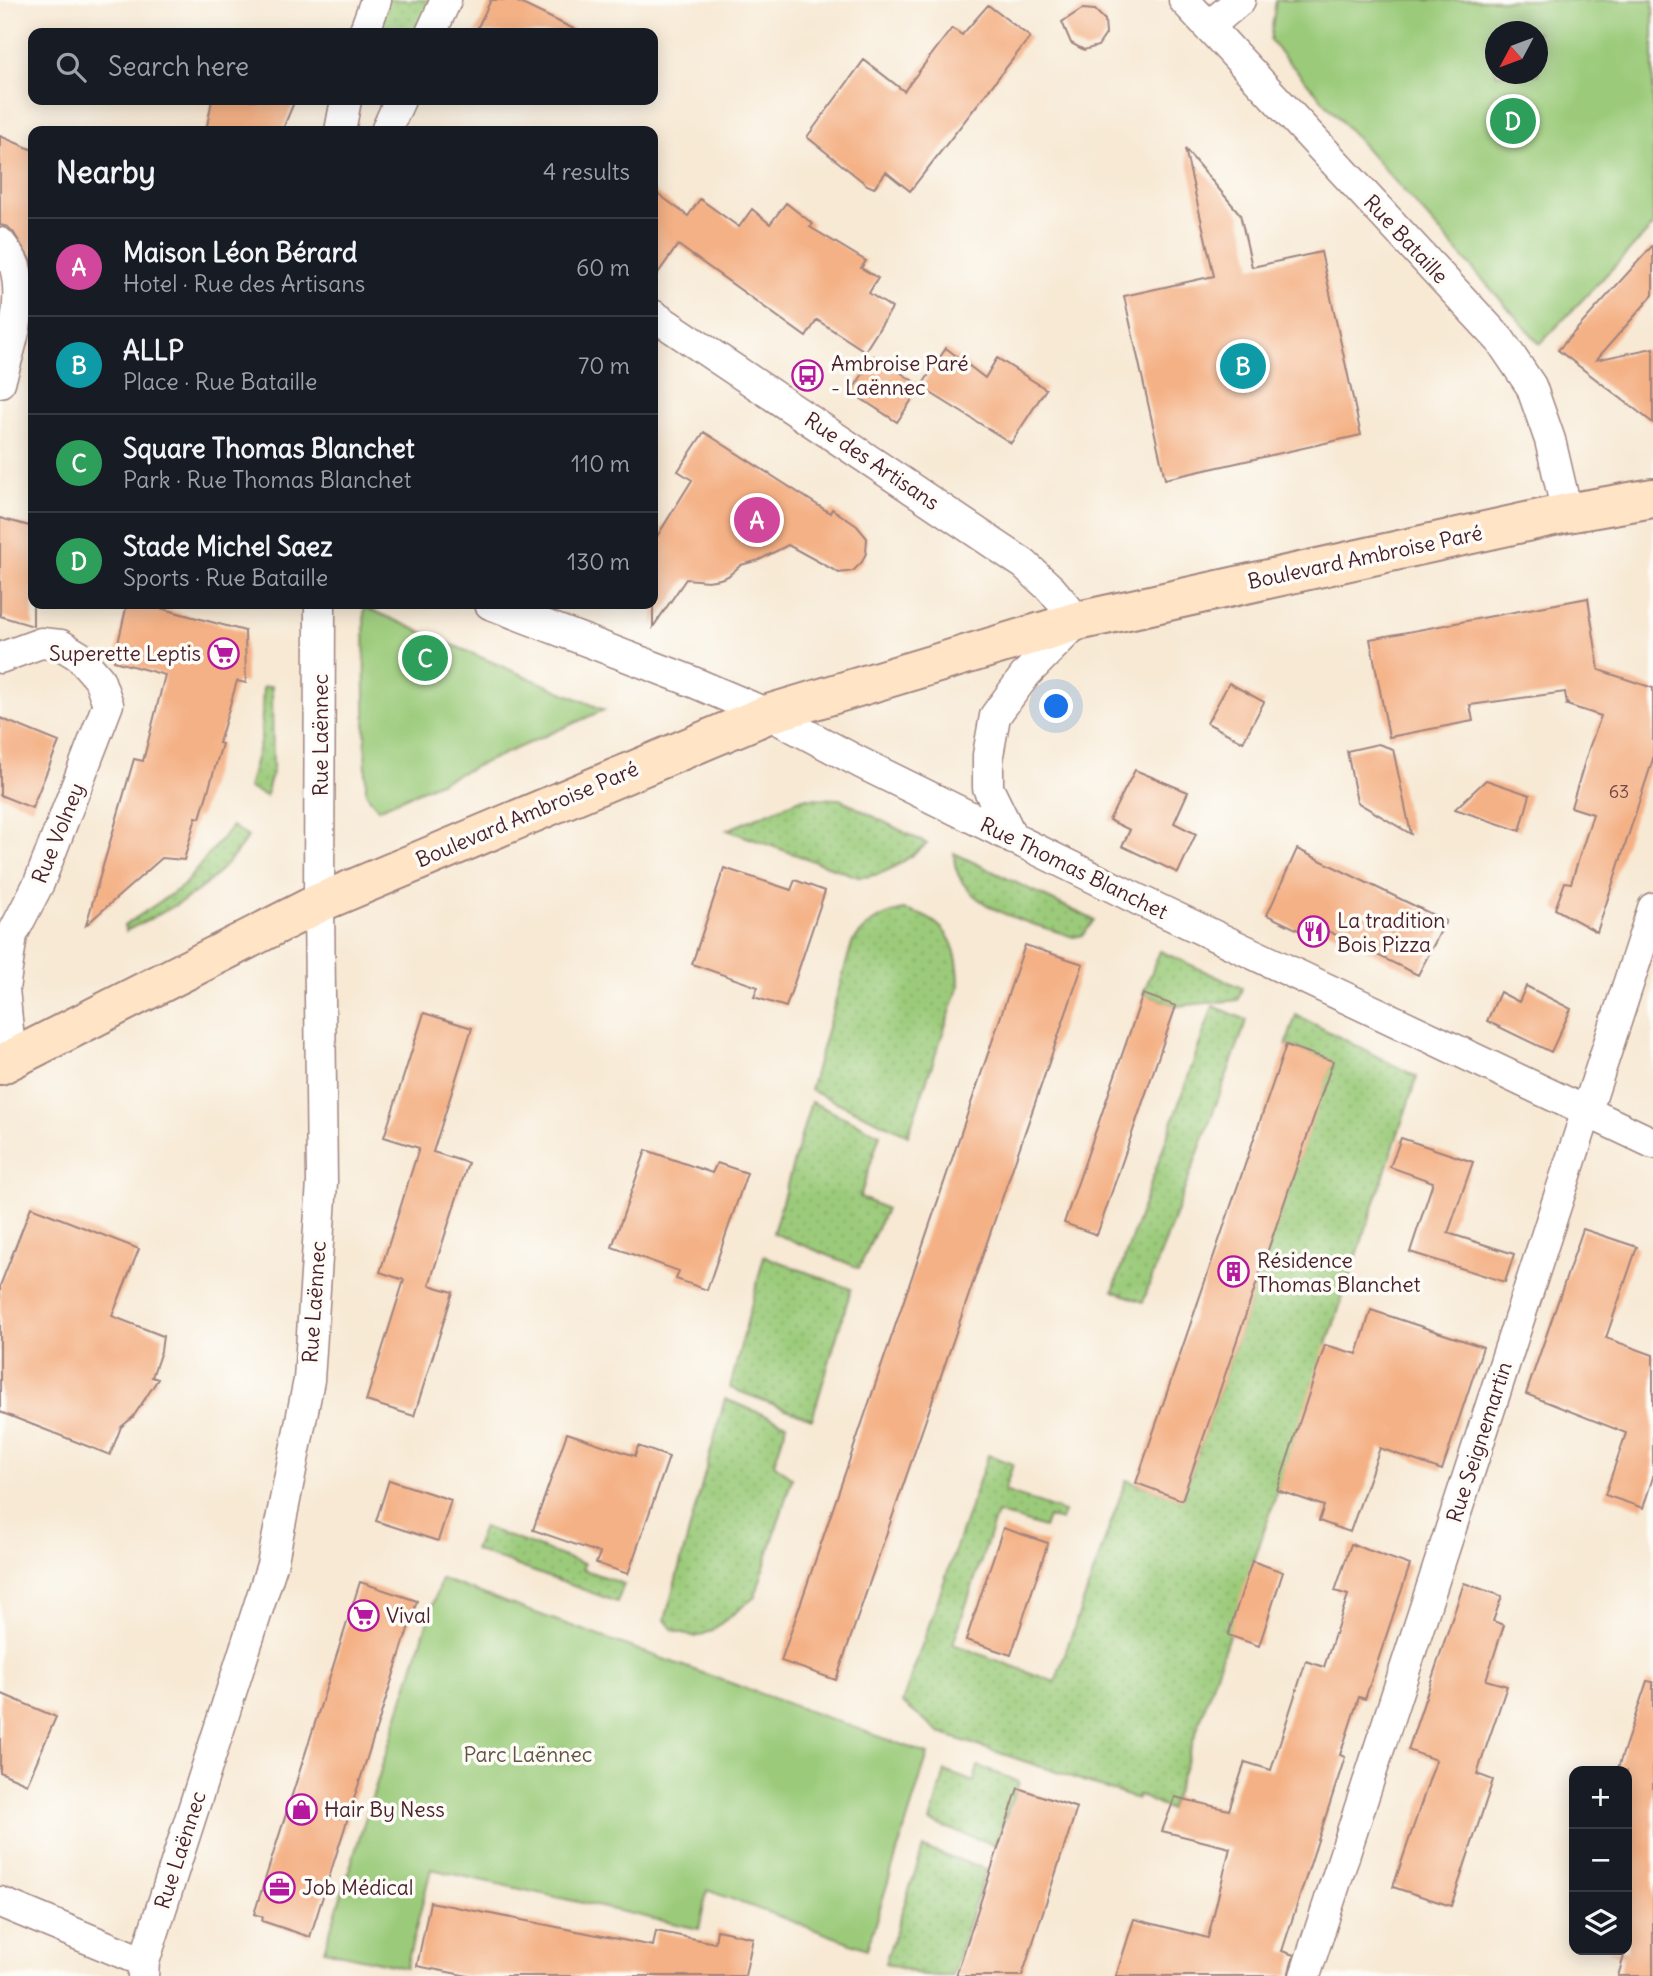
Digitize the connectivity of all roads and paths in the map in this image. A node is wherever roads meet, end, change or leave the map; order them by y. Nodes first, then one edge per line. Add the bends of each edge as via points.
1 (376, 0) edge
2 (446, 0) edge
3 (1184, 0) edge
4 (1240, 0) edge
5 (1208, 27) junction
6 (366, 28) edge
7 (433, 28) edge
8 (345, 105) edge
9 (398, 105) edge
10 (341, 126) edge
11 (388, 126) edge
12 (0, 243) edge
13 (658, 318) edge
14 (0, 382) edge
15 (1653, 498) edge
16 (1567, 513) junction
17 (320, 609) edge
18 (504, 609) edge
19 (1078, 621) junction
20 (0, 658) edge
21 (768, 714) junction
22 (1013, 839) junction
23 (319, 903) junction
24 (1653, 908) edge
25 (5, 1063) edge
26 (1587, 1112) junction
27 (1653, 1143) edge
28 (0, 1902) edge
29 (144, 1969) edge
30 (1305, 1976) edge

1 - 6 street
2 - 7 street
3 - 5 street, Rue Bataille
4 - 5 street
5 - 16 street, Rue Bataille via 1505,347 1531,386 1550,440
8 - 10 street
9 - 11 street
12 - 14 street via 15,265 18,300
13 - 19 street, Rue des Artisans via 1024,564
15 - 16 street, Boulevard Ambroise Paré
16 - 19 street, Boulevard Ambroise Paré
17 - 23 street, Rue Laënnec
18 - 21 street, Rue Thomas Blanchet
19 - 21 street, Boulevard Ambroise Paré
19 - 22 street via 1026,674 995,716 988,788
20 - 25 street, Rue Volney via 41,643 61,645 99,678 108,704 39,883 12,935 4,989
21 - 22 street, Rue Thomas Blanchet
21 - 23 street, Boulevard Ambroise Paré
22 - 26 street, Rue Thomas Blanchet
23 - 25 street, Boulevard Ambroise Paré
23 - 29 street, Rue Laënnec via 322,1182 309,1380 272,1565
24 - 26 street, Rue Seignemartin
26 - 27 street, Rue Thomas Blanchet
26 - 30 street, Rue Seignemartin
28 - 29 street

